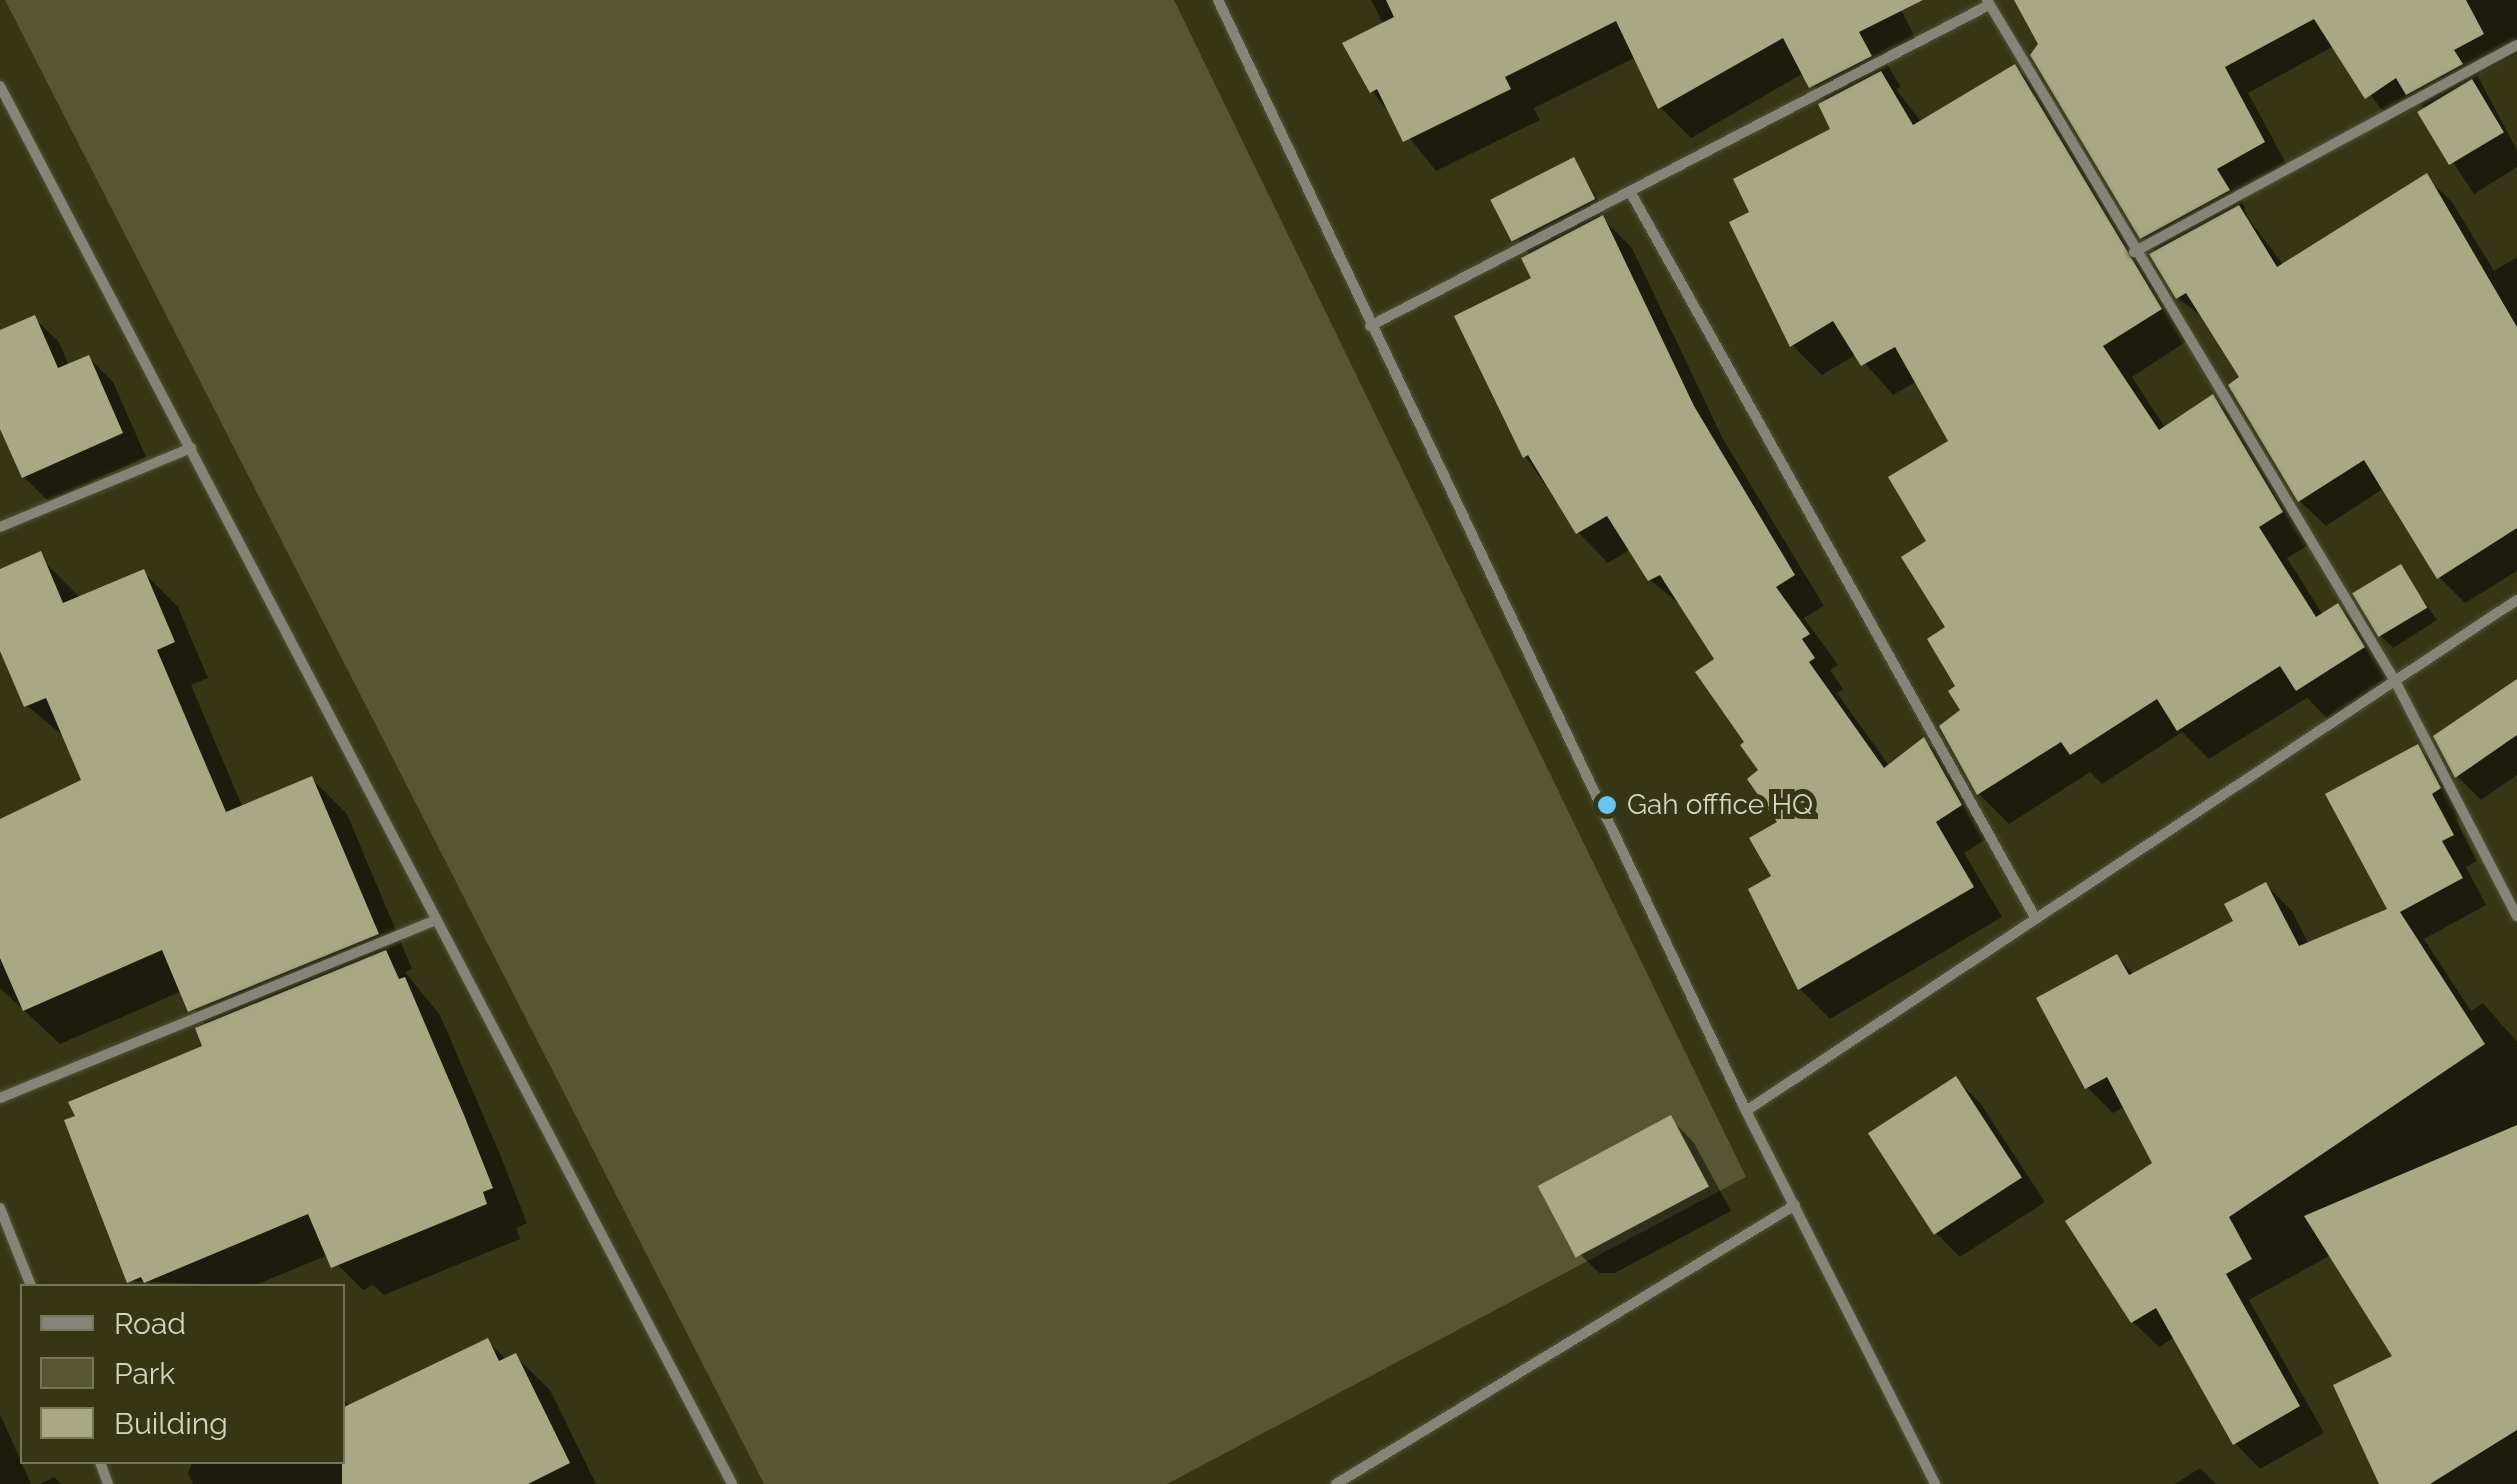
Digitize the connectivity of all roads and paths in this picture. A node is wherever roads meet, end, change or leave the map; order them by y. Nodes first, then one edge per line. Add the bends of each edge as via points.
1 (1218, 0) edge
2 (1988, 3) edge
3 (2517, 45) edge
4 (0, 86) edge
5 (1632, 195) junction
6 (2134, 252) junction
7 (1370, 326) junction
8 (192, 448) junction
9 (0, 527) edge
10 (2517, 600) edge
11 (2396, 681) junction
12 (2517, 916) edge
13 (2036, 919) junction
14 (432, 921) junction
15 (0, 1098) edge
16 (1746, 1111) junction
17 (1795, 1205) junction
18 (0, 1208) edge
19 (30, 1284) edge
20 (732, 1484) edge
21 (1336, 1484) edge
22 (1935, 1484) edge

1 - 7 street
2 - 5 street
2 - 6 street
3 - 6 street
4 - 8 street
5 - 7 street
5 - 13 street
6 - 11 street
7 - 16 street
8 - 9 street
8 - 14 street
10 - 11 street
11 - 12 street
11 - 13 street
13 - 16 street
14 - 15 street
14 - 20 street
16 - 17 street
17 - 21 street
17 - 22 street
18 - 19 street

